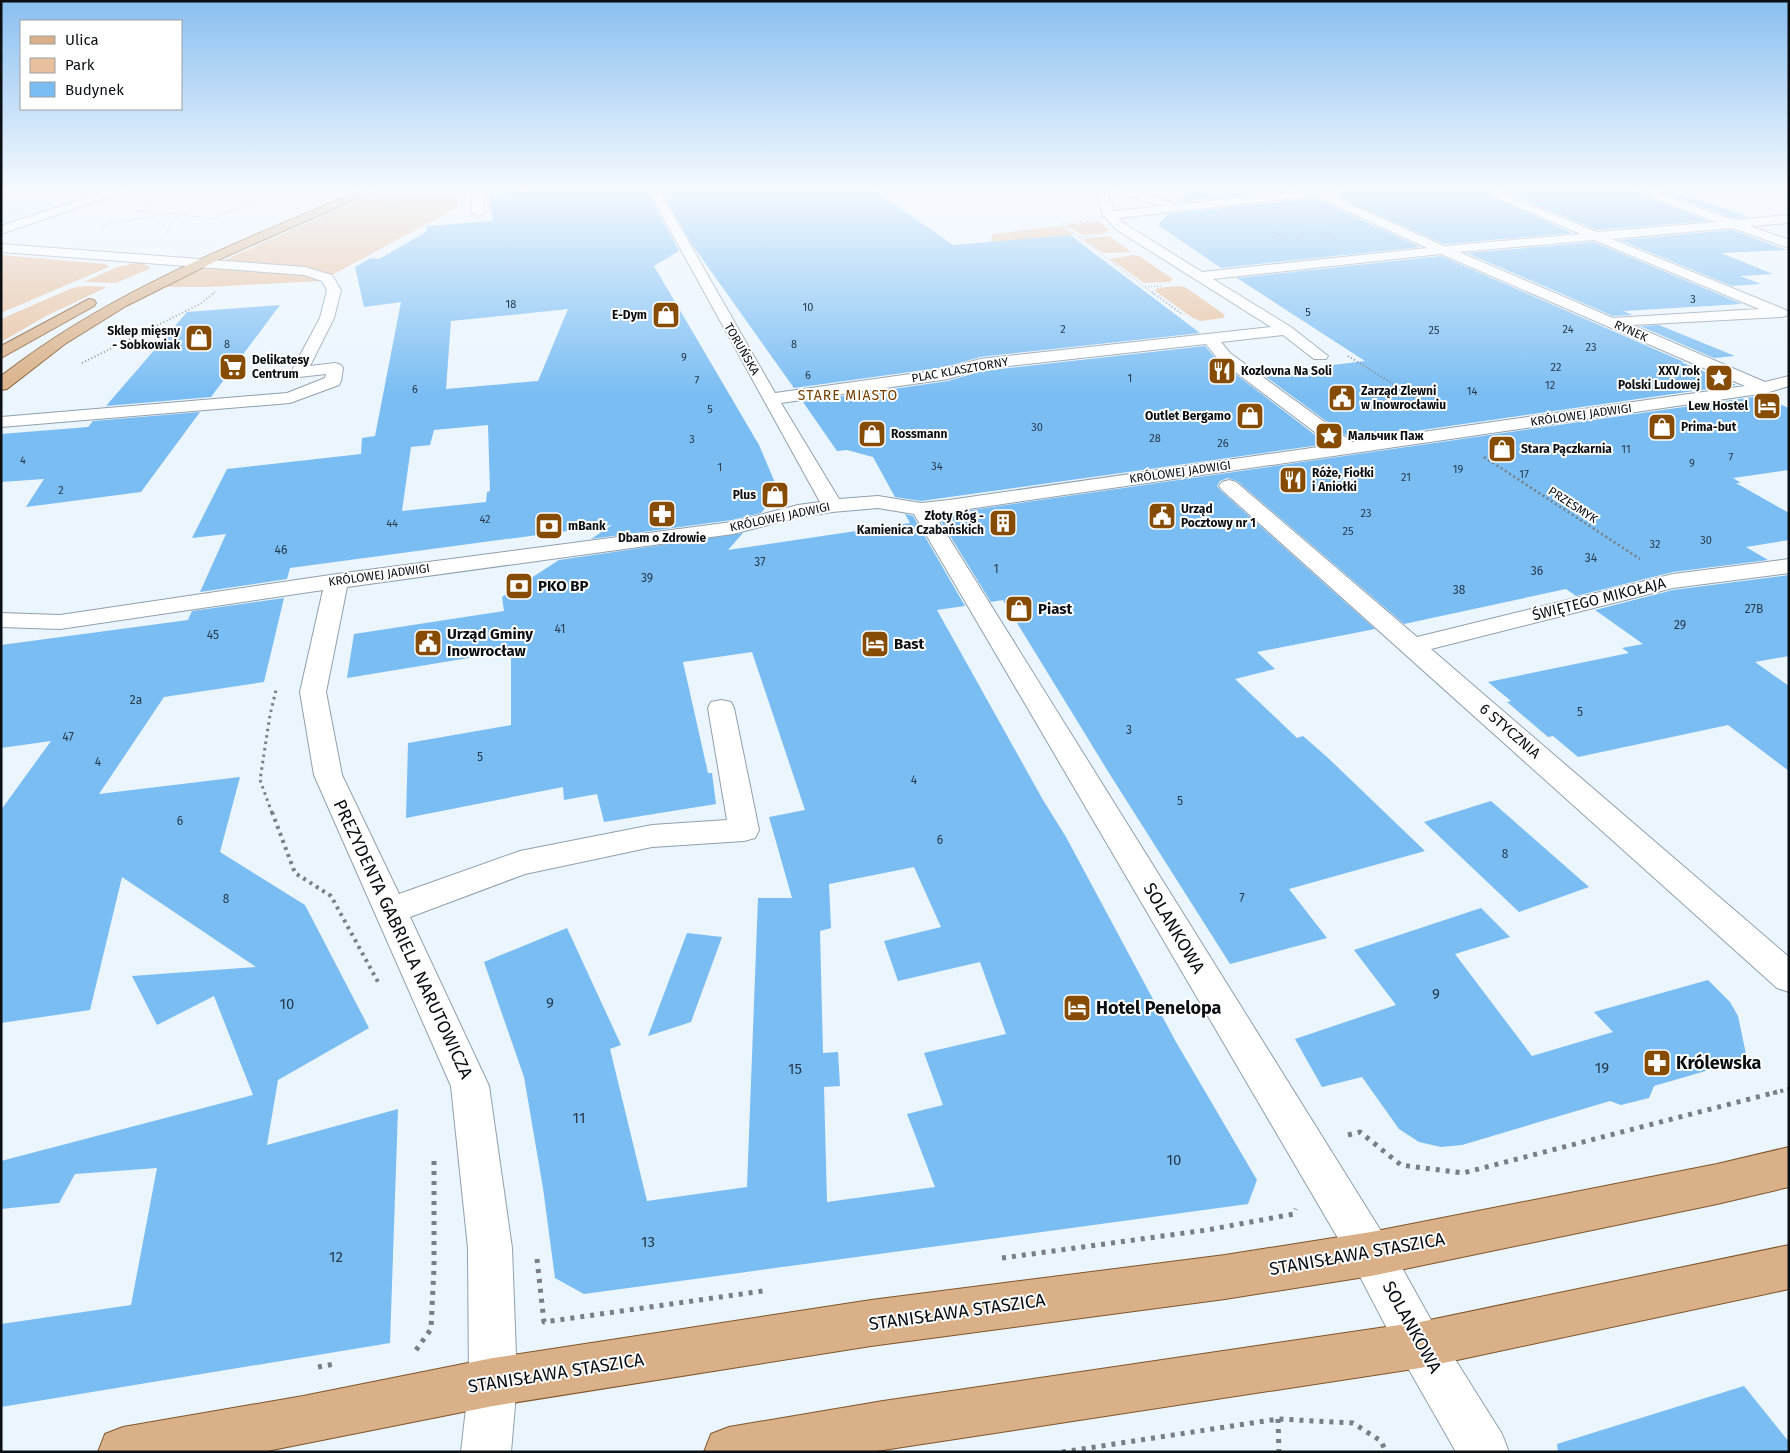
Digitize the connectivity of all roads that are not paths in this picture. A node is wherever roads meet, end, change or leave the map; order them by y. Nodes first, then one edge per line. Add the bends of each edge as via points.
1 (125, 258) edge
2 (188, 258) edge
3 (215, 258) edge
4 (239, 258) edge
5 (691, 258) edge
6 (1171, 258) edge
7 (1369, 258) edge
8 (1460, 258) edge
9 (1649, 258) edge
10 (178, 262) junction
11 (201, 264) junction
12 (249, 268) junction
13 (1200, 276) junction
14 (118, 289) dead end
15 (103, 296) dead end
16 (1785, 312) edge
17 (1609, 322) junction
18 (1286, 330) junction
19 (1211, 338) junction
20 (1, 353) edge
21 (1320, 356) dead end
22 (3, 381) edge
23 (1789, 382) edge
24 (1766, 388) junction
25 (770, 399) junction
26 (1789, 399) edge
27 (1, 422) edge
28 (1347, 447) junction
29 (1229, 486) dead end
30 (832, 506) junction
31 (921, 509) junction
32 (1789, 566) edge
33 (337, 581) junction
34 (1, 620) edge
35 (1413, 646) junction
36 (721, 708) dead end
37 (390, 911) junction
38 (1789, 978) edge
39 (1789, 1167) edge
40 (1371, 1254) junction
41 (1789, 1267) edge
42 (1420, 1345) junction
43 (493, 1382) junction
44 (123, 1452) edge
45 (486, 1452) edge
46 (729, 1452) edge
47 (1484, 1452) edge

1 - 10 street
2 - 10 main road
3 - 11 main road
4 - 12 street
5 - 25 street, TORUŃSKA
6 - 13 street
7 - 13 street
8 - 17 street
9 - 16 street
10 - 11 street
10 - 14 main road
11 - 12 street
11 - 22 main road via 119,304
12 - 27 street via 306,271 327,278 334,290 327,318 299,372 335,368 332,381 290,398
13 - 18 street
15 - 20 main road
16 - 17 street, RYNEK
17 - 24 street, RYNEK
18 - 19 street, PLAC KLASZTORNY
18 - 21 street
19 - 25 street, PLAC KLASZTORNY via 980,364 948,374
19 - 28 street via 1224,356
23 - 24 street
24 - 26 street, RYNEK
24 - 28 street, KRÓLOWEJ JADWIGI
25 - 30 street, TORUŃSKA
28 - 31 street, KRÓLOWEJ JADWIGI
29 - 35 street, 6 STYCZNIA
30 - 31 street, KRÓLOWEJ JADWIGI via 878,502
30 - 33 street, KRÓLOWEJ JADWIGI via 733,528
31 - 40 street, SOLANKOWA
32 - 35 street, ŚWIĘTEGO MIKOŁAJA via 1673,581
33 - 34 street, KRÓLOWEJ JADWIGI via 60,622
33 - 37 street, PREZYDENTA GABRIELA NARUTOWICZA via 313,692 328,775
35 - 38 street, 6 STYCZNIA
36 - 37 street via 744,830 652,836 520,863
37 - 43 street, PREZYDENTA GABRIELA NARUTOWICZA via 470,1086 490,1248
39 - 40 main road, STANISŁAWA STASZICA
40 - 42 street, SOLANKOWA
40 - 43 main road, STANISŁAWA STASZICA via 1225,1277 871,1324
41 - 42 main road
42 - 46 main road via 883,1425
42 - 47 street, SOLANKOWA
43 - 44 main road, STANISŁAWA STASZICA
43 - 45 street, PREZYDENTA GABRIELA NARUTOWICZA

